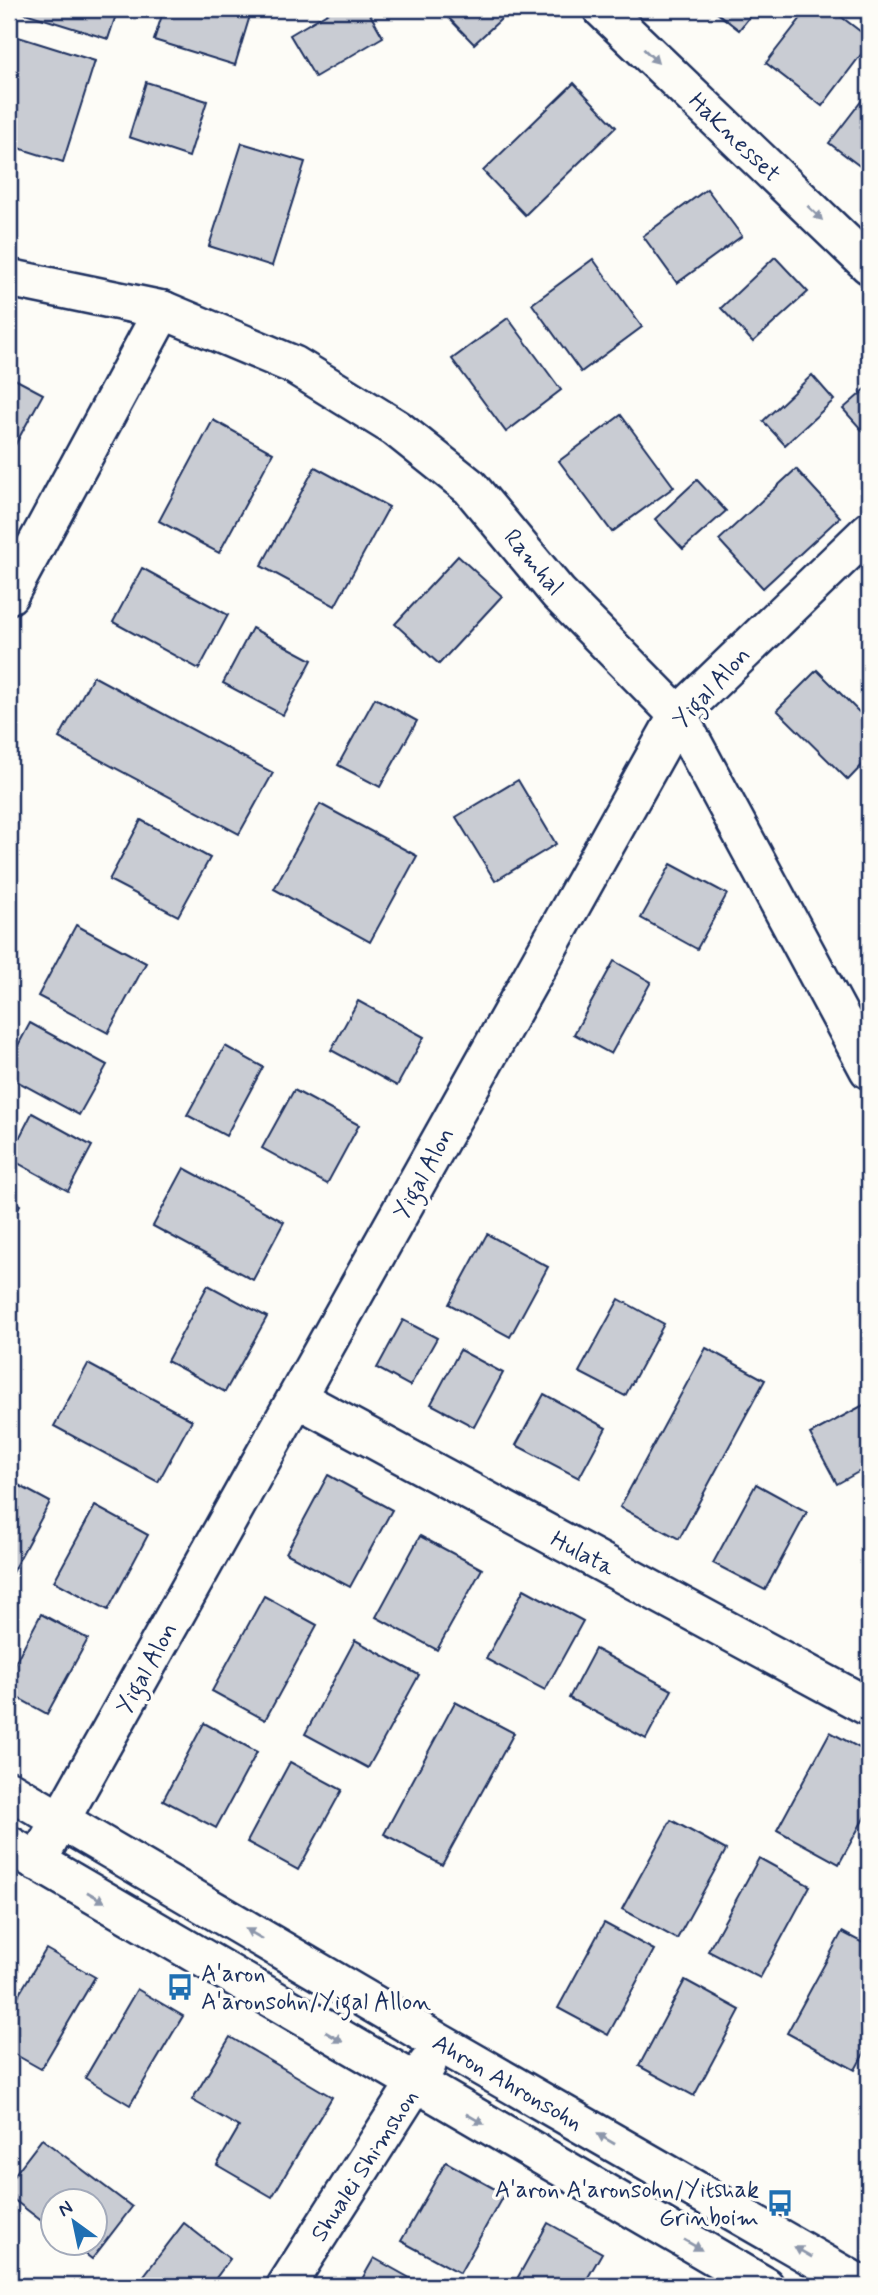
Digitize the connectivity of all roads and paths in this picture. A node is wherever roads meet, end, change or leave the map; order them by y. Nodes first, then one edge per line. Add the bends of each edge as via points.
1 (602, 9) edge
2 (869, 265) edge
3 (9, 278) edge
4 (163, 310) junction
5 (869, 531) edge
6 (9, 594) edge
7 (678, 715) junction
8 (869, 1070) edge
9 (297, 1398) junction
10 (869, 1707) edge
11 (9, 1790) edge
12 (60, 1821) junction
13 (23, 1854) edge
14 (440, 2043) junction
15 (416, 2085) junction
16 (286, 2286) edge
17 (765, 2286) edge
18 (863, 2286) edge

1 -> 2 street, HaKnesset
3 - 4 street, Ramhal
4 - 6 street
4 - 7 street, Ramhal via 294,365 396,428 470,487 558,593
5 - 7 street, Yigal Alon
7 - 8 street, Ramhal
7 - 9 street, Yigal Alon
9 - 10 street, Hulata
9 - 12 street, Yigal Alon
11 - 12 street, Ahron Ahronsohn
12 - 13 street, Yigal Alon
14 -> 12 street, Ahron Ahronsohn
13 -> 15 street, Ahron Ahronsohn
14 - 15 street, Shualei Shimshon
18 -> 14 street, Ahron Ahronsohn
15 - 16 street, Shualei Shimshon
15 -> 17 street, Ahron Ahronsohn

